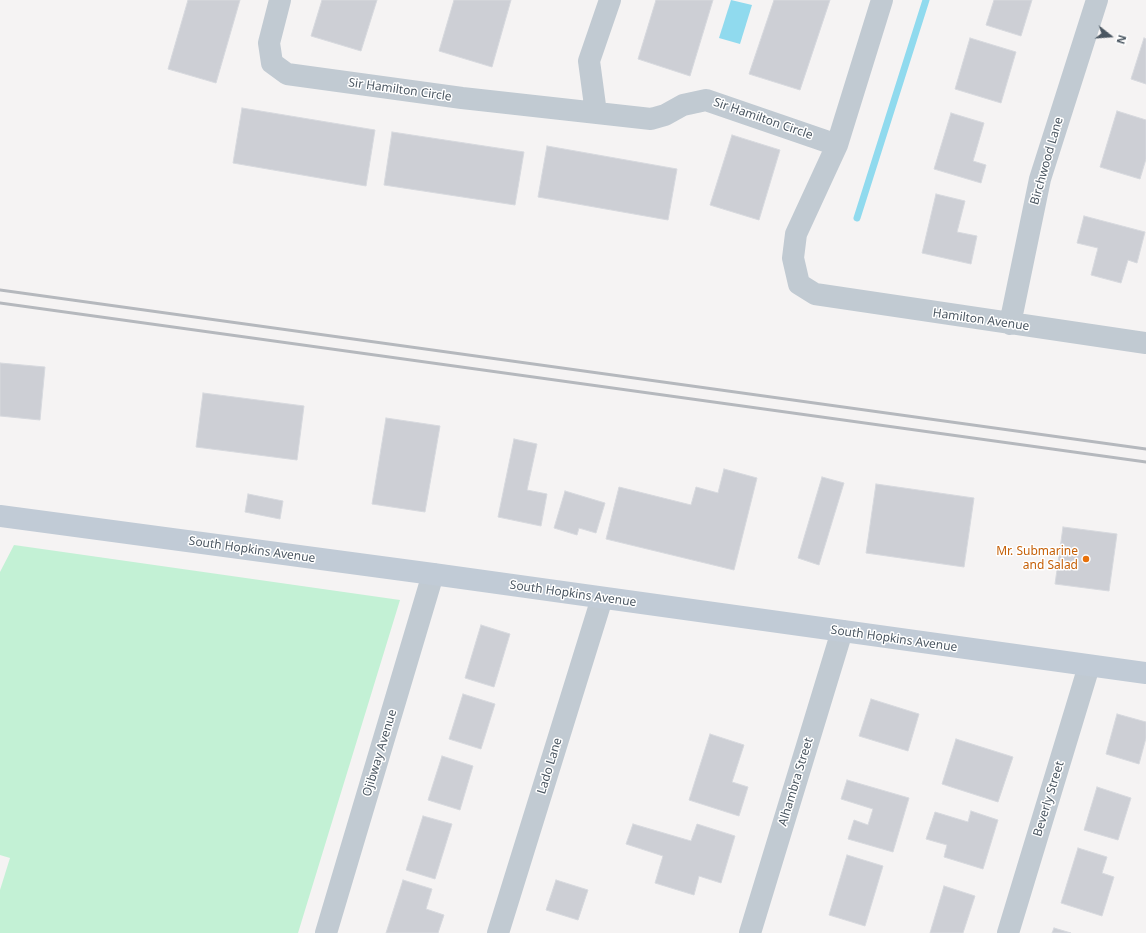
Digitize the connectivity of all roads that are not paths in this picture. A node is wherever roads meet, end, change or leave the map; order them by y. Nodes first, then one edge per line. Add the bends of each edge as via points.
1 (280, 0) edge
2 (610, 0) edge
3 (882, 0) edge
4 (1097, 0) edge
5 (596, 113) junction
6 (838, 145) junction
7 (1010, 324) junction
8 (1146, 343) edge
9 (0, 516) edge
10 (433, 574) junction
11 (602, 598) junction
12 (842, 631) junction
13 (1089, 666) junction
14 (1146, 673) edge
15 (326, 933) edge
16 (498, 933) edge
17 (750, 933) edge
18 (1008, 933) edge

1 - 5 street, Sir Hamilton Circle via 269,43 272,62 286,74
2 - 5 street via 589,61
3 - 6 street
4 - 7 street, Birchwood Lane via 1040,179
5 - 6 street, Sir Hamilton Circle via 651,119 683,105 706,100
6 - 7 street, Hamilton Avenue via 796,234 793,258 799,284 815,294
7 - 8 street, Hamilton Avenue
9 - 10 street, South Hopkins Avenue
10 - 11 street, South Hopkins Avenue
10 - 15 street, Ojibway Avenue
11 - 12 street, South Hopkins Avenue
11 - 16 street, Lado Lane
12 - 13 street, South Hopkins Avenue
12 - 17 street, Alhambra Street
13 - 14 street, South Hopkins Avenue
13 - 18 street, Beverly Street

